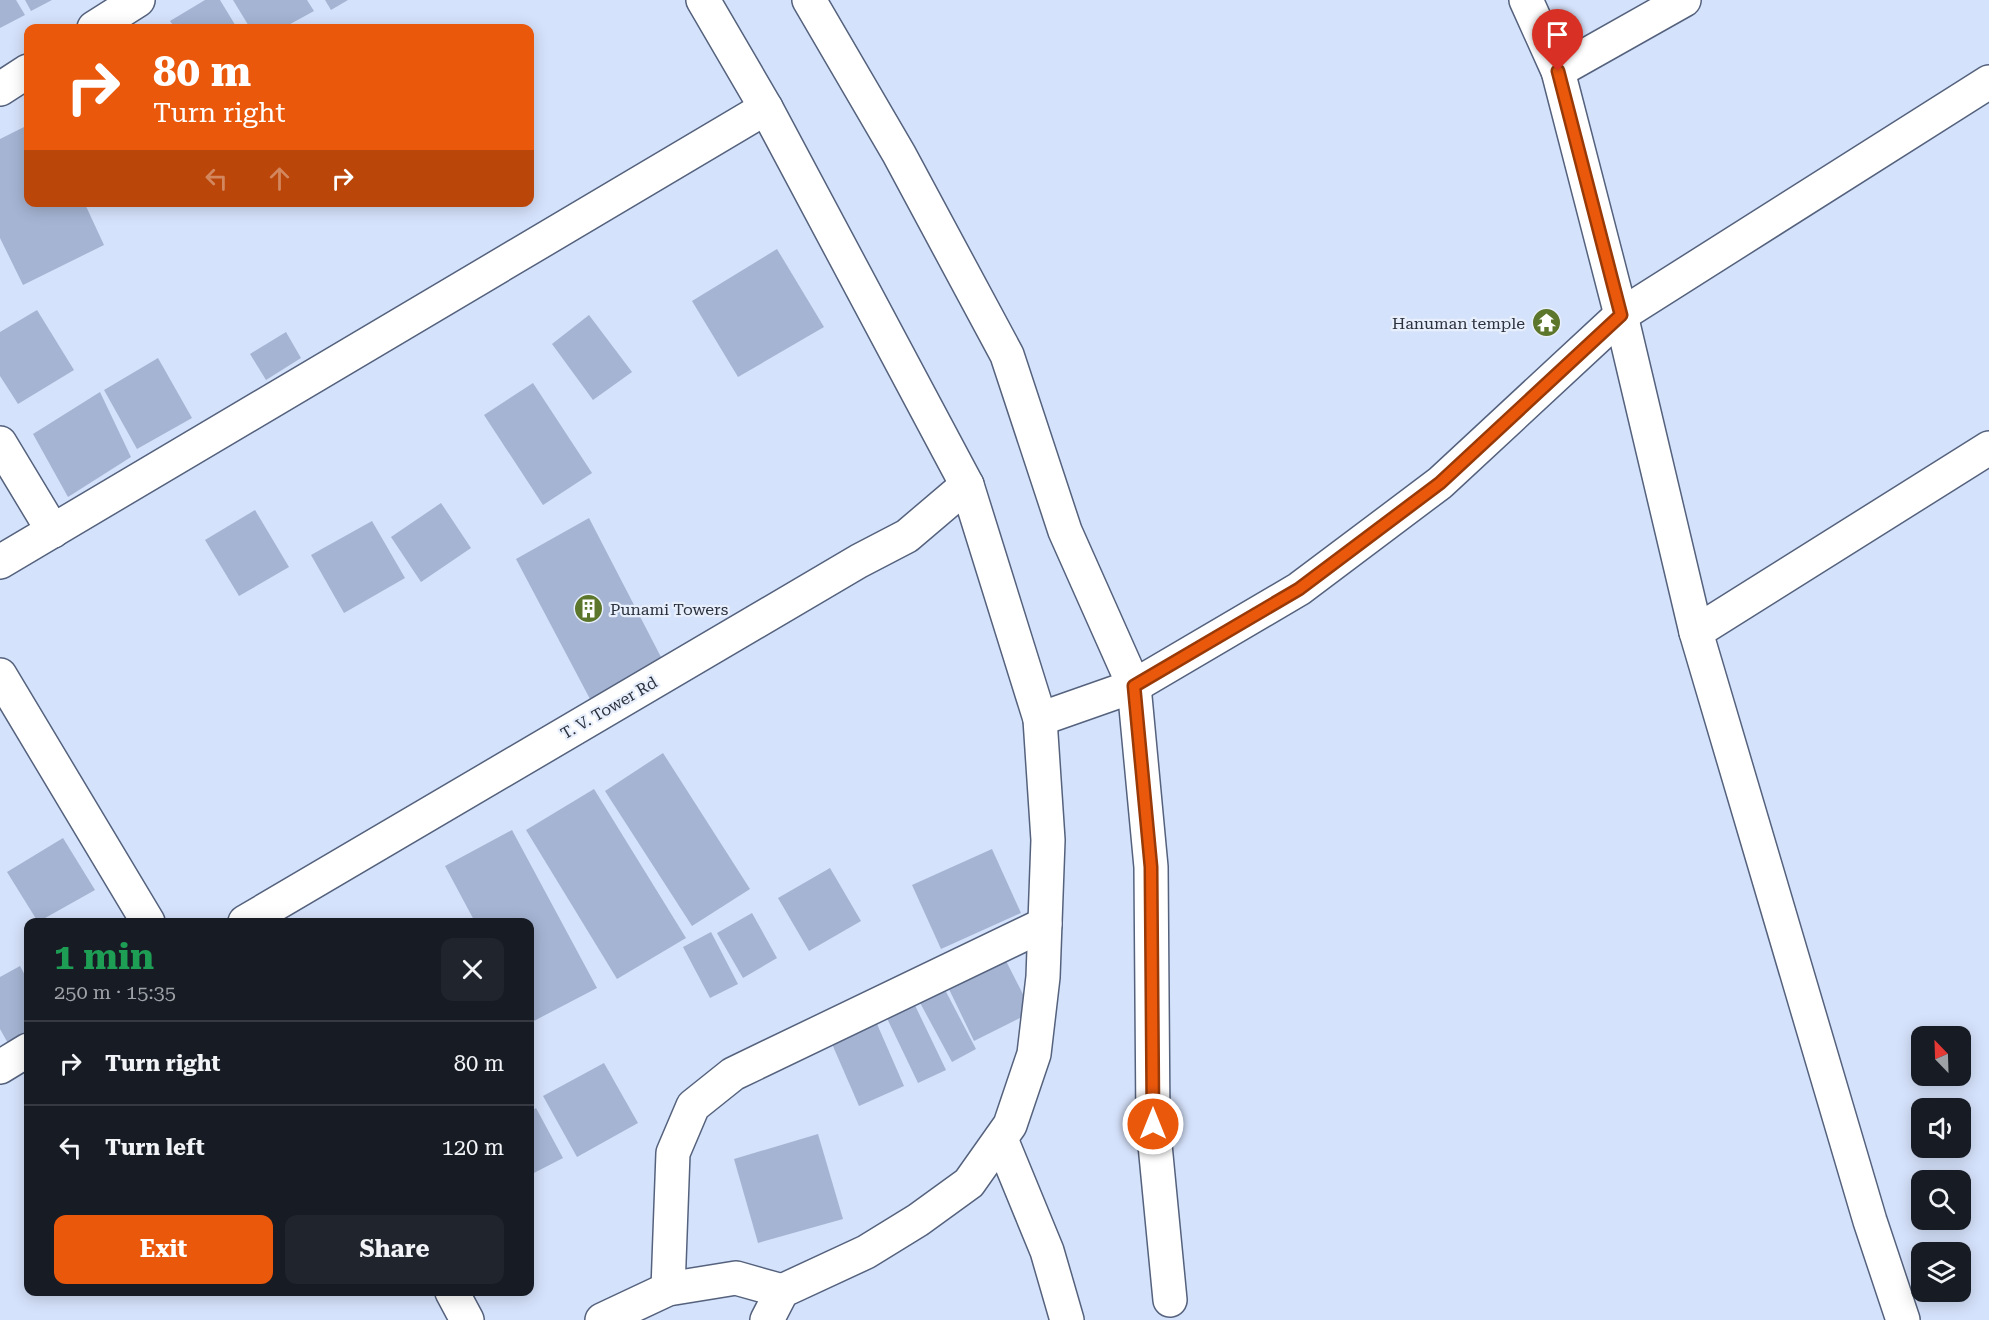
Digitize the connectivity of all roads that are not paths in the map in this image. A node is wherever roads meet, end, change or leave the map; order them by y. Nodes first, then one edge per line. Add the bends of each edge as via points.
1 (138, 0) edge
2 (703, 0) edge
3 (809, 0) edge
4 (1526, 0) edge
5 (1684, 0) edge
6 (100, 24) edge
7 (1558, 71) junction
8 (24, 74) edge
9 (1989, 82) edge
10 (0, 90) edge
11 (766, 108) junction
12 (1621, 315) junction
13 (0, 443) edge
14 (1989, 448) edge
15 (967, 485) junction
16 (53, 531) junction
17 (0, 562) edge
18 (1696, 632) junction
19 (0, 675) edge
20 (1134, 686) junction
21 (1040, 719) junction
22 (146, 918) edge
23 (255, 918) edge
24 (1045, 924) junction
25 (24, 1052) edge
26 (0, 1067) edge
27 (1000, 1139) junction
28 (668, 1289) junction
29 (782, 1291) junction
30 (454, 1296) edge
31 (1170, 1300) dead end
32 (467, 1320) edge
33 (602, 1320) edge
34 (767, 1320) edge
35 (1067, 1320) edge
36 (1902, 1320) edge

1 - 6 street
2 - 11 street
3 - 20 street via 898,154 1006,356 1065,531
4 - 7 street
5 - 7 street
7 - 12 street
8 - 10 street
9 - 12 street
11 - 15 street
11 - 16 street
12 - 18 street
12 - 20 street via 1440,483 1299,589
13 - 16 street
14 - 18 street
15 - 21 street
15 - 23 street, T. V. Tower Rd via 907,536
16 - 17 street
18 - 36 street
19 - 22 street
20 - 21 street
20 - 31 street via 1151,867 1153,1124
21 - 24 street via 1048,840
24 - 27 street via 1034,1054 1010,1125
24 - 28 street via 733,1074 693,1106 673,1153
25 - 26 street
27 - 29 street via 969,1183 918,1220 866,1252
27 - 35 street via 1047,1251
28 - 29 street via 736,1278
28 - 33 street
29 - 34 street
30 - 32 street

